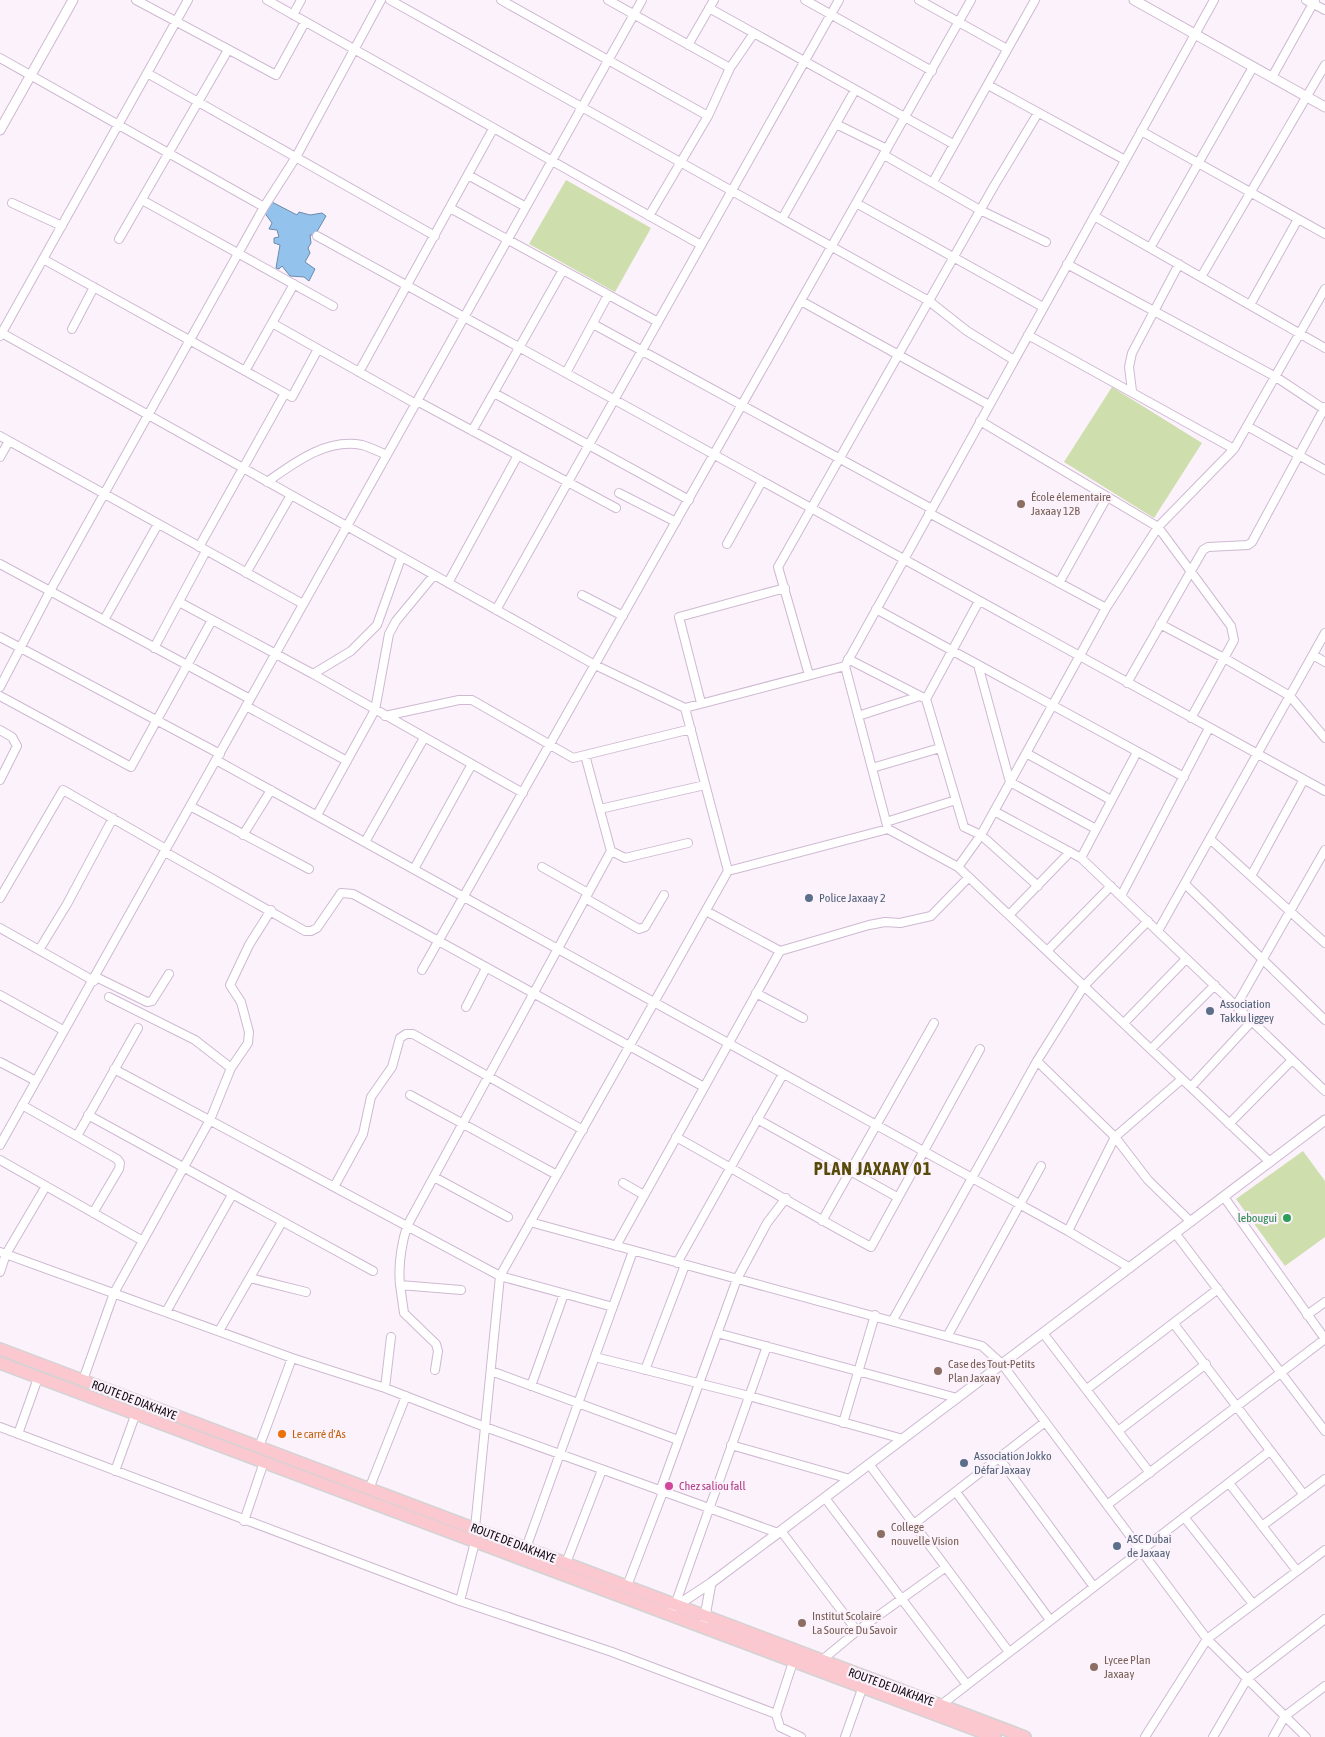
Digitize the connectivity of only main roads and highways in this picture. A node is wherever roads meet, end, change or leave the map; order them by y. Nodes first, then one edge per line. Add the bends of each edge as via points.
1 (0, 1349) edge
2 (0, 1364) edge
3 (980, 1734) edge
4 (995, 1737) edge
5 (1025, 1737) edge

1 - 5 main road, ROUTE DE DIAKHAYE
2 - 3 main road, ROUTE DE DIAKHAYE
3 - 4 main road, ROUTE DE DIAKHAYE

